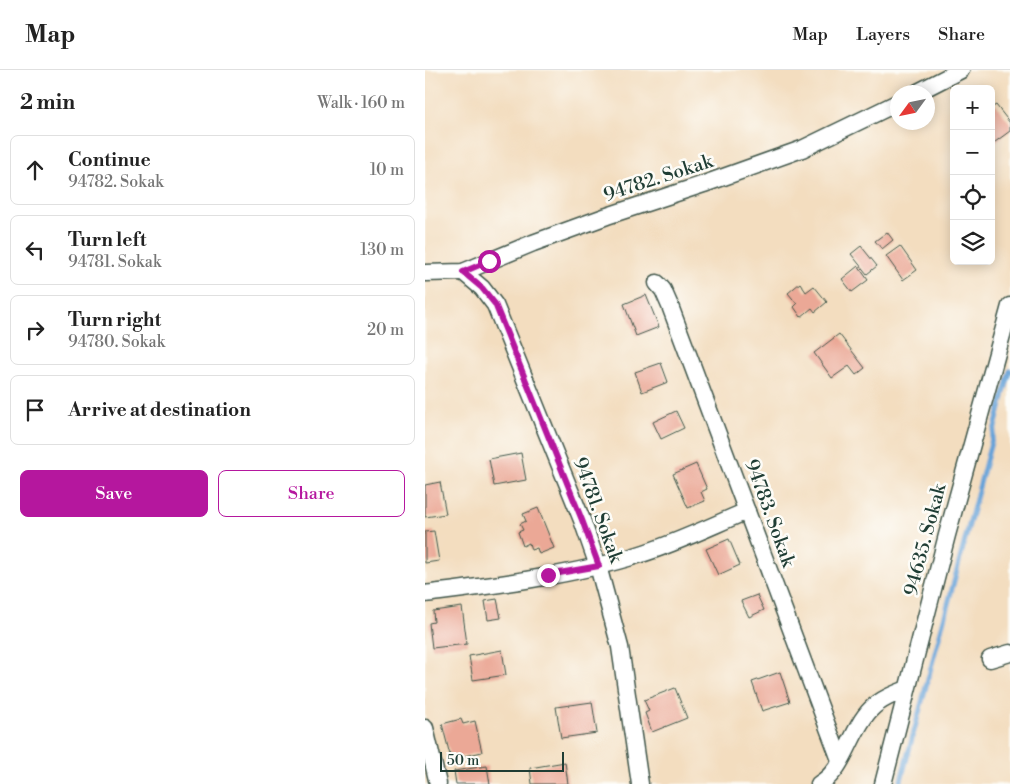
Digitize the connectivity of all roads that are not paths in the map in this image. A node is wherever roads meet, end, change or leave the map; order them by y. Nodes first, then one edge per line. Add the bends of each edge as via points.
1 (961, 70) edge
2 (932, 85) edge
3 (890, 106) edge
4 (425, 272) edge
5 (463, 272) junction
6 (657, 283) dead end
7 (1010, 306) edge
8 (747, 511) junction
9 (599, 566) junction
10 (425, 594) edge
11 (1010, 653) edge
12 (990, 659) dead end
13 (907, 689) junction
14 (425, 728) edge
15 (840, 760) junction
16 (438, 784) edge
17 (640, 784) edge
18 (819, 784) edge
19 (883, 784) edge

1 - 2 street
3 - 5 street, 94782. Sokak via 802,150 588,222
4 - 5 street, 94782. Sokak
5 - 9 street, 94781. Sokak via 495,304
6 - 8 street, 94783. Sokak via 670,306
7 - 13 street, 94635. Sokak
8 - 9 street via 639,555
8 - 15 street, 94783. Sokak
9 - 10 street
9 - 17 street, 94781. Sokak via 620,647
11 - 12 street
13 - 15 street via 881,700 870,710 855,730
13 - 19 street, 94635. Sokak
14 - 16 street
15 - 18 street via 833,774

